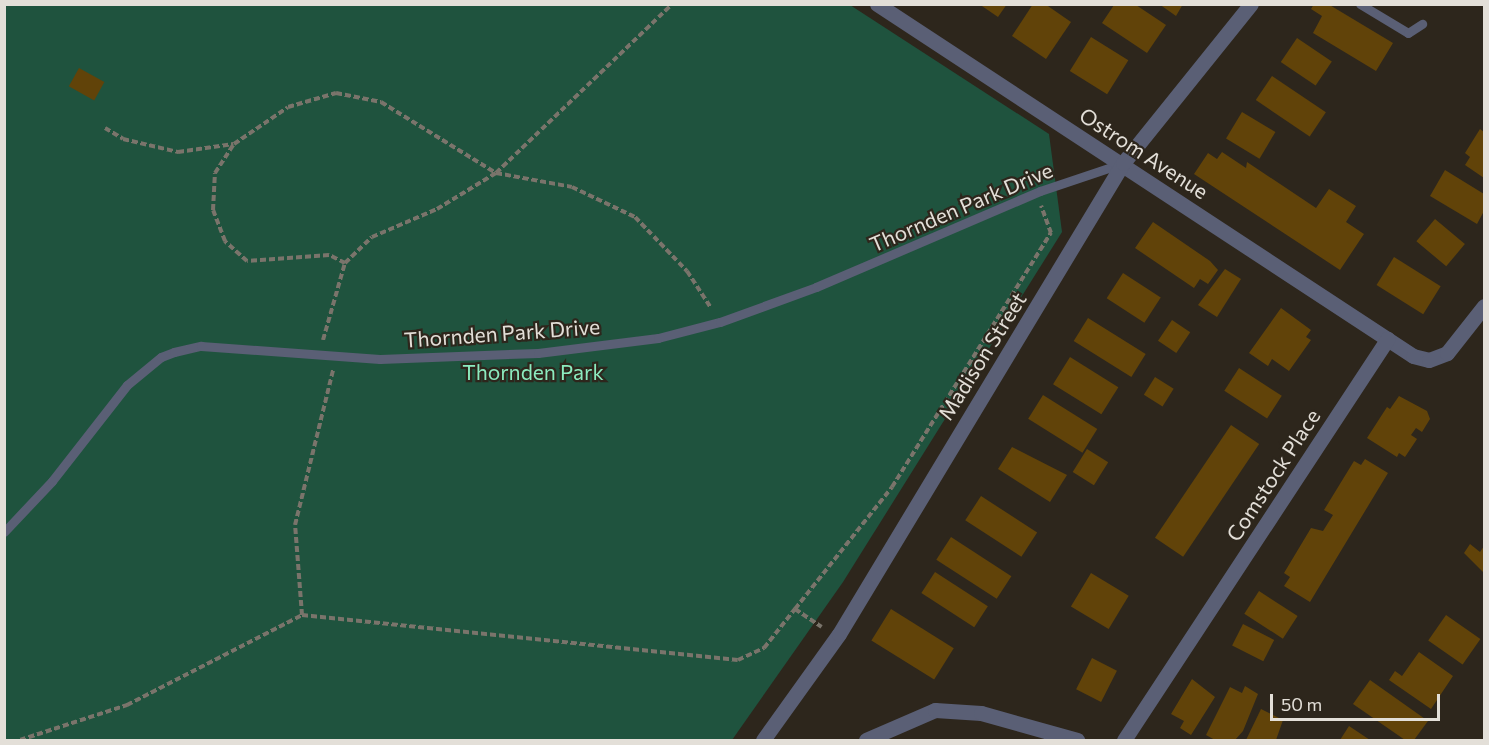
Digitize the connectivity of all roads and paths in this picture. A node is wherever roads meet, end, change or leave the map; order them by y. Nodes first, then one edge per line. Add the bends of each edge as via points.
1 (672, 4) edge
2 (877, 4) edge
3 (1251, 4) edge
4 (1360, 4) edge
5 (1422, 24) dead end
6 (105, 128) dead end
7 (234, 144) junction
8 (1122, 163) junction
9 (496, 173) junction
10 (1036, 193) junction
11 (345, 263) junction
12 (1485, 306) edge
13 (720, 322) junction
14 (1387, 339) junction
15 (318, 356) junction
16 (4, 532) edge
17 (795, 609) junction
18 (302, 615) junction
19 (839, 634) junction
20 (20, 741) edge
21 (763, 741) edge
22 (866, 741) edge
23 (1077, 741) edge
24 (1124, 741) edge

1 - 9 path
2 - 8 street, Ostrom Avenue
3 - 8 street, Madison Street
4 - 5 lane via 1407,33
6 - 7 path via 123,139 178,152
7 - 9 path via 288,106 336,93 381,102
7 - 11 path via 215,173 213,210 225,241 248,261 329,255
8 - 10 lane, Thornden Park Drive
8 - 14 street, Ostrom Avenue
8 - 19 street, Madison Street
9 - 11 path via 437,209 372,237
9 - 13 path via 572,188 635,217 687,271
10 - 13 lane, Thornden Park Drive via 816,287
10 - 17 path via 1052,232 892,487
11 - 15 path
12 - 14 street via 1439,358 1413,356
13 - 15 lane, Thornden Park Drive via 658,338 538,353 380,359
14 - 24 street, Comstock Place
15 - 16 lane, Thornden Park Drive via 201,346 161,357 127,385 52,481
15 - 18 path via 335,372 312,444 295,525
17 - 18 path via 764,648 738,660
17 - 19 path
18 - 20 path via 127,705
19 - 21 street, Madison Street
22 - 23 street via 935,710 981,713

